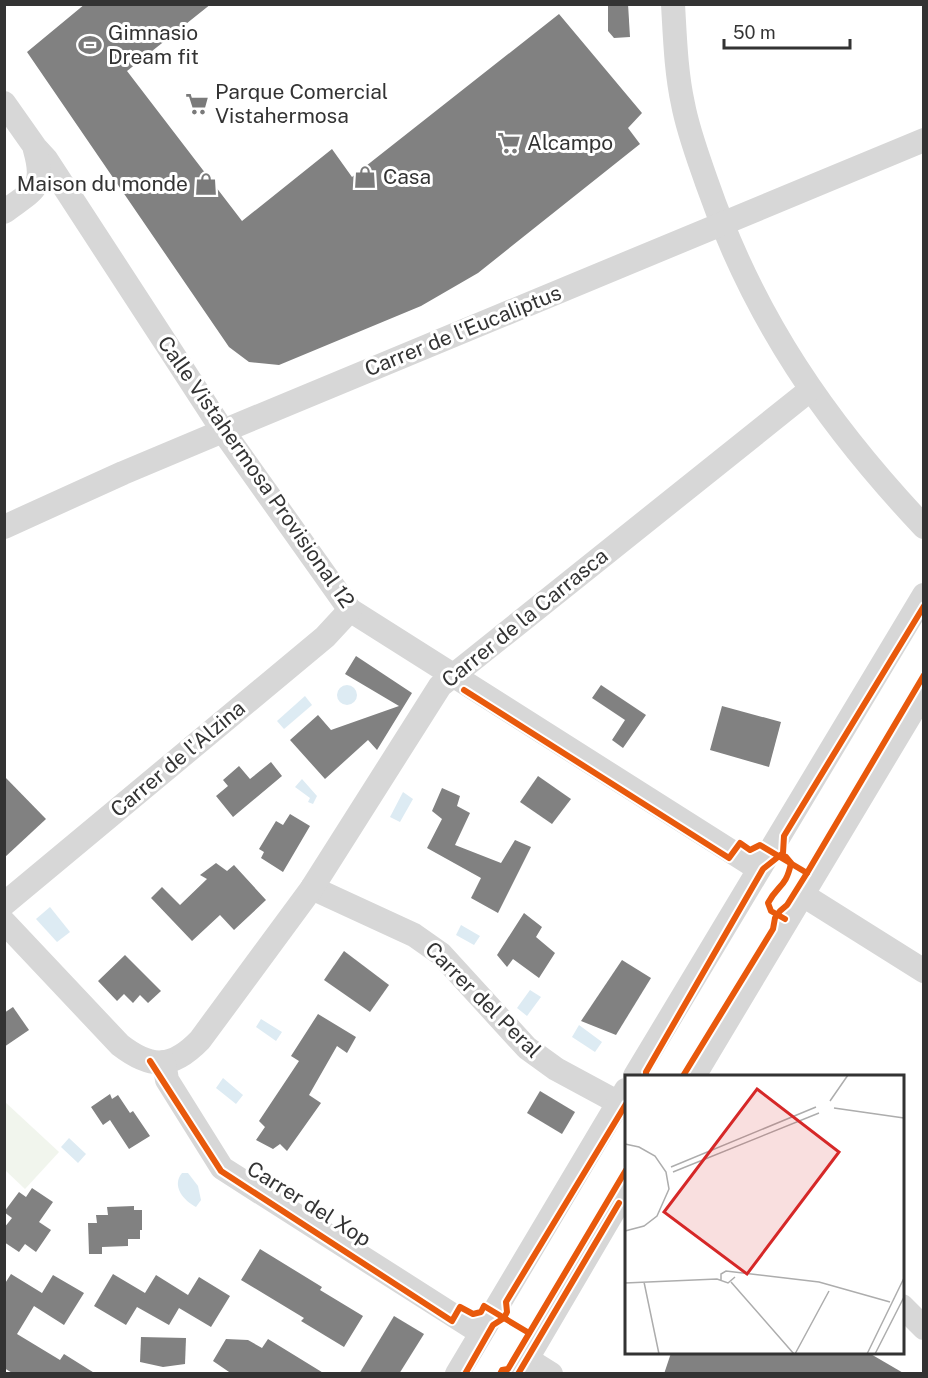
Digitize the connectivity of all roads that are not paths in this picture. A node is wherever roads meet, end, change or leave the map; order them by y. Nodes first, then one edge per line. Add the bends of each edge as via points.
1 (673, 4) edge
2 (4, 103) edge
3 (924, 140) edge
4 (35, 147) junction
5 (34, 190) junction
6 (73, 203) junction
7 (4, 212) edge
8 (722, 224) junction
9 (810, 390) junction
10 (223, 430) junction
11 (4, 527) edge
12 (924, 527) edge
13 (924, 595) edge
14 (350, 610) junction
15 (452, 675) junction
16 (924, 692) edge
17 (759, 869) junction
18 (312, 888) junction
19 (803, 895) junction
20 (4, 904) edge
21 (4, 922) edge
22 (924, 971) edge
23 (164, 1062) junction
24 (636, 1075) edge
25 (695, 1075) edge
26 (623, 1096) edge
27 (625, 1193) edge
28 (904, 1307) edge
29 (924, 1328) edge
30 (481, 1333) junction
31 (523, 1366) edge
32 (457, 1374) edge
33 (551, 1374) edge

1 - 8 street via 683,105
2 - 4 street, Calle Vistahermosa Provisional 12
3 - 8 street, Carrer de l'Eucaliptus
4 - 5 street, Calle Vistahermosa Provisional 12 via 40,174
4 - 6 street, Calle Vistahermosa Provisional 12
5 - 6 street, Calle Vistahermosa Provisional 12 via 59,191
5 - 7 street
6 - 10 street, Calle Vistahermosa Provisional 12
8 - 9 street via 762,312
8 - 10 street, Carrer de l'Eucaliptus
9 - 12 street via 884,485
9 - 15 street, Carrer de la Carrasca
10 - 11 street, Carrer de l'Eucaliptus
10 - 14 street, Calle Vistahermosa Provisional 12
13 - 17 street
14 - 15 street, Calle Vistahermosa Provisional 12
14 - 20 street, Carrer de l'Alzina via 325,637
15 - 17 street, Calle Vistahermosa Provisional 12
15 - 18 street, Carrer de la Carrasca via 440,686
16 - 19 street
17 - 24 street
18 - 23 street, Carrer de la Carrasca via 200,1040 187,1054
18 - 26 street, Carrer del Peral via 429,944 527,1048 556,1069
19 - 22 street
19 - 25 street
21 - 23 street via 120,1046 135,1057
23 - 30 street, Carrer del Xop via 167,1080 222,1168
26 - 30 street
27 - 31 street
28 - 29 street
30 - 32 street
31 - 33 street

